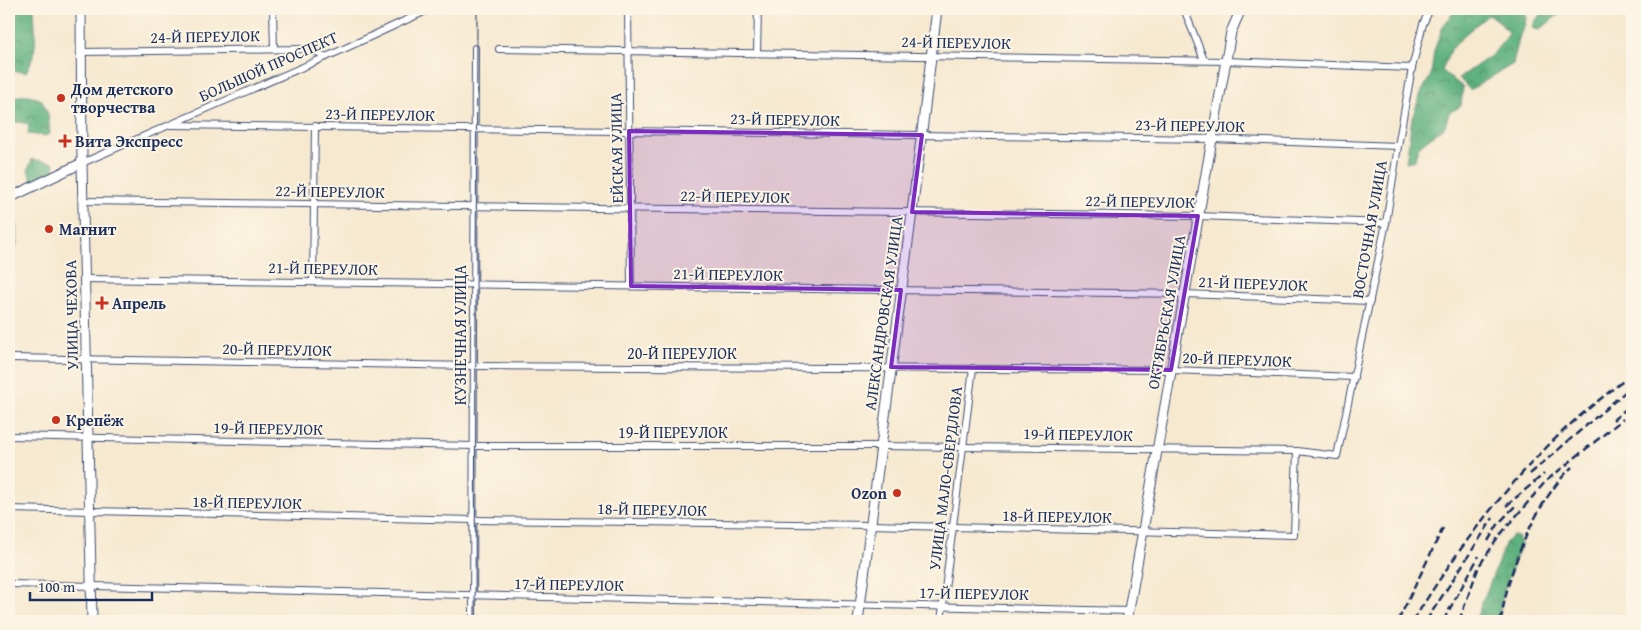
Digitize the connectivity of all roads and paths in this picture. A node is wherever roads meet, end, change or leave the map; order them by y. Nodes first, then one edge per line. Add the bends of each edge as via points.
1 (81, 9) edge
2 (273, 9) edge
3 (430, 9) edge
4 (628, 9) edge
5 (758, 9) edge
6 (937, 9) edge
7 (1184, 9) edge
8 (1241, 9) edge
9 (1430, 9) edge
10 (475, 48) dead end
11 (274, 49) junction
12 (499, 49) dead end
13 (629, 51) junction
14 (82, 52) junction
15 (757, 53) junction
16 (931, 56) junction
17 (326, 57) junction
18 (1204, 60) junction
19 (1226, 60) junction
20 (1412, 68) junction
21 (171, 124) junction
22 (314, 126) junction
23 (475, 129) junction
24 (630, 131) junction
25 (922, 135) junction
26 (1212, 139) junction
27 (1398, 146) junction
28 (82, 163) junction
29 (9, 198) edge
30 (83, 201) junction
31 (314, 204) junction
32 (475, 206) junction
33 (630, 208) junction
34 (912, 212) junction
35 (1198, 216) junction
36 (1386, 223) junction
37 (85, 279) junction
38 (313, 282) junction
39 (474, 284) junction
40 (631, 286) junction
41 (902, 290) junction
42 (1185, 294) junction
43 (1370, 301) junction
44 (9, 358) edge
45 (86, 359) junction
46 (474, 366) junction
47 (891, 367) junction
48 (973, 368) junction
49 (1171, 370) junction
50 (1354, 377) junction
51 (9, 436) edge
52 (88, 437) junction
53 (473, 446) junction
54 (880, 446) junction
55 (963, 447) junction
56 (1157, 449) junction
57 (1296, 450) junction
58 (1336, 456) joint
59 (9, 509) edge
60 (90, 512) junction
61 (473, 520) junction
62 (870, 525) junction
63 (953, 527) junction
64 (1142, 531) junction
65 (9, 584) edge
66 (92, 587) junction
67 (473, 596) junction
68 (860, 605) junction
69 (943, 606) junction
70 (1128, 611) junction
71 (92, 621) edge
72 (473, 621) edge
73 (858, 621) edge
74 (941, 621) edge
75 (1127, 621) edge

1 - 14 main road, УЛИЦА ЧЕХОВА
2 - 11 street
3 - 17 street, БОЛЬШОЙ ПРОСПЕКТ
4 - 13 street, ЕЙСКАЯ УЛИЦА
5 - 15 street
6 - 16 main road, АЛЕКСАНДРОВСКАЯ УЛИЦА
7 - 18 street
8 - 19 main road, ОКТЯБРЬСКАЯ УЛИЦА via 1231,32
9 - 20 street, ВОСТОЧНАЯ УЛИЦА
10 - 23 street, КУЗНЕЧНАЯ УЛИЦА
11 - 14 street, 24-Й ПЕРЕУЛОК
11 - 17 street, 24-Й ПЕРЕУЛОК via 304,48
12 - 13 street, 24-Й ПЕРЕУЛОК
13 - 15 street, 24-Й ПЕРЕУЛОК
13 - 24 street, ЕЙСКАЯ УЛИЦА
14 - 28 main road, УЛИЦА ЧЕХОВА
15 - 16 street, 24-Й ПЕРЕУЛОК
16 - 18 street, 24-Й ПЕРЕУЛОК
16 - 25 main road, АЛЕКСАНДРОВСКАЯ УЛИЦА
17 - 21 street, БОЛЬШОЙ ПРОСПЕКТ
18 - 19 street, 24-Й ПЕРЕУЛОК
19 - 20 street, 24-Й ПЕРЕУЛОК
19 - 26 main road, ОКТЯБРЬСКАЯ УЛИЦА
20 - 27 street, ВОСТОЧНАЯ УЛИЦА
21 - 22 street, 23-Й ПЕРЕУЛОК
21 - 28 street, БОЛЬШОЙ ПРОСПЕКТ
22 - 23 street, 23-Й ПЕРЕУЛОК
22 - 31 street
23 - 24 street, 23-Й ПЕРЕУЛОК
23 - 32 street, КУЗНЕЧНАЯ УЛИЦА
24 - 25 street, 23-Й ПЕРЕУЛОК
24 - 33 street, ЕЙСКАЯ УЛИЦА
25 - 26 street, 23-Й ПЕРЕУЛОК
25 - 34 main road, АЛЕКСАНДРОВСКАЯ УЛИЦА
26 - 27 street, 23-Й ПЕРЕУЛОК
26 - 35 main road, ОКТЯБРЬСКАЯ УЛИЦА
27 - 36 street, ВОСТОЧНАЯ УЛИЦА
28 - 29 main road, БОЛЬШОЙ ПРОСПЕКТ
28 - 30 main road, УЛИЦА ЧЕХОВА
30 - 31 street, 22-Й ПЕРЕУЛОК
30 - 37 main road, УЛИЦА ЧЕХОВА
31 - 32 street, 22-Й ПЕРЕУЛОК
31 - 38 street
32 - 33 street, 22-Й ПЕРЕУЛОК
32 - 39 street, КУЗНЕЧНАЯ УЛИЦА
33 - 34 street, 22-Й ПЕРЕУЛОК
33 - 40 street, ЕЙСКАЯ УЛИЦА
34 - 35 street, 22-Й ПЕРЕУЛОК
34 - 41 main road, АЛЕКСАНДРОВСКАЯ УЛИЦА
35 - 36 street, 22-Й ПЕРЕУЛОК
35 - 42 main road, ОКТЯБРЬСКАЯ УЛИЦА
36 - 43 street, ВОСТОЧНАЯ УЛИЦА
37 - 38 street, 21-Й ПЕРЕУЛОК
37 - 45 main road, УЛИЦА ЧЕХОВА
38 - 39 street, 21-Й ПЕРЕУЛОК
39 - 40 street, 21-Й ПЕРЕУЛОК
39 - 46 street, КУЗНЕЧНАЯ УЛИЦА
40 - 41 street, 21-Й ПЕРЕУЛОК
41 - 42 street, 21-Й ПЕРЕУЛОК
41 - 47 main road, АЛЕКСАНДРОВСКАЯ УЛИЦА
42 - 43 street, 21-Й ПЕРЕУЛОК
42 - 49 main road, ОКТЯБРЬСКАЯ УЛИЦА
43 - 50 street, ВОСТОЧНАЯ УЛИЦА
44 - 45 street, 20-Й ПЕРЕУЛОК
45 - 46 street, 20-Й ПЕРЕУЛОК
45 - 52 main road, УЛИЦА ЧЕХОВА
46 - 47 street, 20-Й ПЕРЕУЛОК
46 - 53 street, КУЗНЕЧНАЯ УЛИЦА
47 - 48 street, 20-Й ПЕРЕУЛОК
47 - 54 main road, АЛЕКСАНДРОВСКАЯ УЛИЦА
48 - 49 street, 20-Й ПЕРЕУЛОК
48 - 55 street, УЛИЦА МАЛО-СВЕРДЛОВА
49 - 50 street, 20-Й ПЕРЕУЛОК
49 - 56 main road, ОКТЯБРЬСКАЯ УЛИЦА
50 - 58 street, ВОСТОЧНАЯ УЛИЦА
51 - 52 street, 19-Й ПЕРЕУЛОК
52 - 53 street, 19-Й ПЕРЕУЛОК
52 - 60 main road, УЛИЦА ЧЕХОВА
53 - 54 street, 19-Й ПЕРЕУЛОК
53 - 61 street, КУЗНЕЧНАЯ УЛИЦА
54 - 55 street, 19-Й ПЕРЕУЛОК
54 - 62 main road, АЛЕКСАНДРОВСКАЯ УЛИЦА
55 - 56 street, 19-Й ПЕРЕУЛОК
55 - 63 street, УЛИЦА МАЛО-СВЕРДЛОВА
56 - 57 street, 19-Й ПЕРЕУЛОК
56 - 64 main road, ОКТЯБРЬСКАЯ УЛИЦА
57 - 58 street, 19-Й ПЕРЕУЛОК
57 - 64 street, 18-Й ПЕРЕУЛОК via 1294,535
59 - 60 street, 18-Й ПЕРЕУЛОК
60 - 61 street, 18-Й ПЕРЕУЛОК
60 - 66 main road, УЛИЦА ЧЕХОВА
61 - 62 street, 18-Й ПЕРЕУЛОК
61 - 67 street, КУЗНЕЧНАЯ УЛИЦА
62 - 63 street, 18-Й ПЕРЕУЛОК
62 - 68 main road, АЛЕКСАНДРОВСКАЯ УЛИЦА
63 - 64 street, 18-Й ПЕРЕУЛОК
63 - 69 street, УЛИЦА МАЛО-СВЕРДЛОВА
64 - 70 main road, ОКТЯБРЬСКАЯ УЛИЦА
65 - 66 street, 17-Й ПЕРЕУЛОК
66 - 67 street, 17-Й ПЕРЕУЛОК
66 - 71 main road, УЛИЦА ЧЕХОВА
67 - 68 street, 17-Й ПЕРЕУЛОК
67 - 72 street, КУЗНЕЧНАЯ УЛИЦА
68 - 69 street, 17-Й ПЕРЕУЛОК
68 - 73 main road, АЛЕКСАНДРОВСКАЯ УЛИЦА
69 - 70 street, 17-Й ПЕРЕУЛОК
69 - 74 street, УЛИЦА МАЛО-СВЕРДЛОВА
70 - 75 main road, ОКТЯБРЬСКАЯ УЛИЦА

